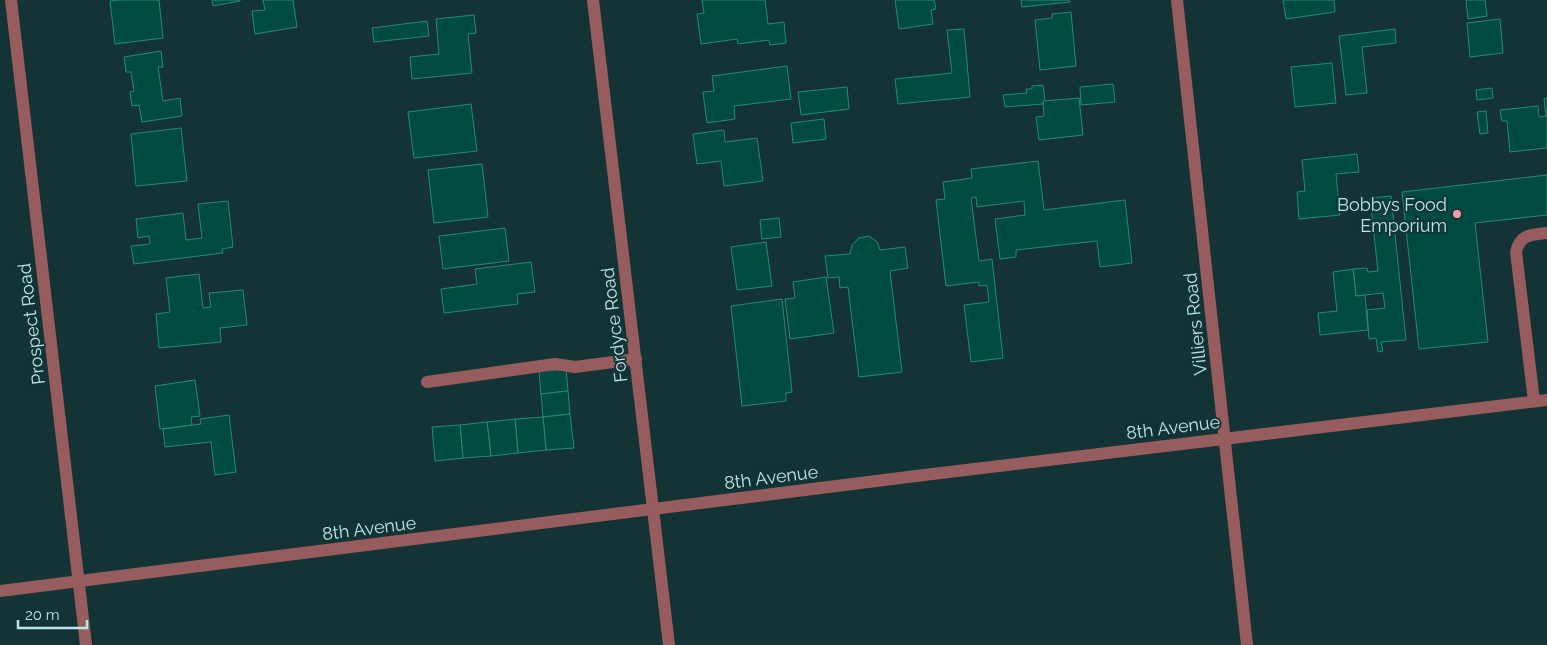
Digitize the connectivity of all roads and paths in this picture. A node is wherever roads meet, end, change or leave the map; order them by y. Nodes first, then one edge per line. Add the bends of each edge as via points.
1 (11, 0) edge
2 (593, 0) edge
3 (1177, 0) edge
4 (1547, 233) edge
5 (636, 359) junction
6 (427, 382) dead end
7 (1541, 401) edge
8 (1225, 438) junction
9 (654, 510) junction
10 (79, 582) junction
11 (0, 592) edge
12 (86, 645) edge
13 (669, 645) edge
14 (1246, 645) edge

1 - 10 street, Prospect Road
2 - 5 street, Fordyce Road
3 - 8 street, Villiers Road
4 - 7 street via 1522,238 1516,252
5 - 6 street via 575,367 555,364
5 - 9 street, Fordyce Road
7 - 8 street, 8th Avenue
8 - 9 street, 8th Avenue
8 - 14 street, Villiers Road
9 - 10 street, 8th Avenue
9 - 13 street, Fordyce Road
10 - 11 street, 8th Avenue
10 - 12 street, Prospect Road

